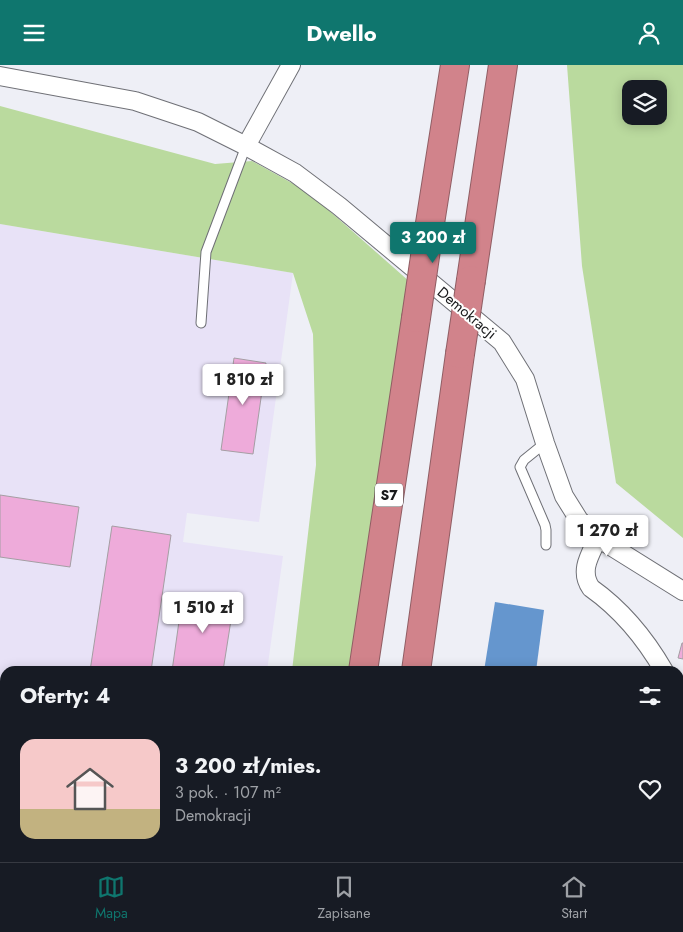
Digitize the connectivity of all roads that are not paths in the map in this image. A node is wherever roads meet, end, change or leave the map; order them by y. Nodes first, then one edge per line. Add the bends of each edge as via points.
1 (291, 65) edge
2 (455, 65) edge
3 (503, 65) edge
4 (0, 76) edge
5 (246, 146) junction
6 (201, 323) dead end
7 (545, 443) junction
8 (598, 538) junction
9 (546, 545) dead end
10 (683, 591) edge
11 (364, 666) edge
12 (417, 666) edge
13 (661, 666) edge

1 - 5 street
2 - 11 highway, S7, bridge
3 - 12 highway, bridge
4 - 5 street, Demokracji via 135,101 198,122
5 - 6 lane via 206,252
5 - 7 street, Demokracji via 295,173 339,206 502,342 525,379
7 - 8 street, Demokracji via 571,509
7 - 9 lane via 524,459 520,467 545,525
8 - 10 street, Demokracji
8 - 13 street via 586,565 584,575 587,582 626,617

